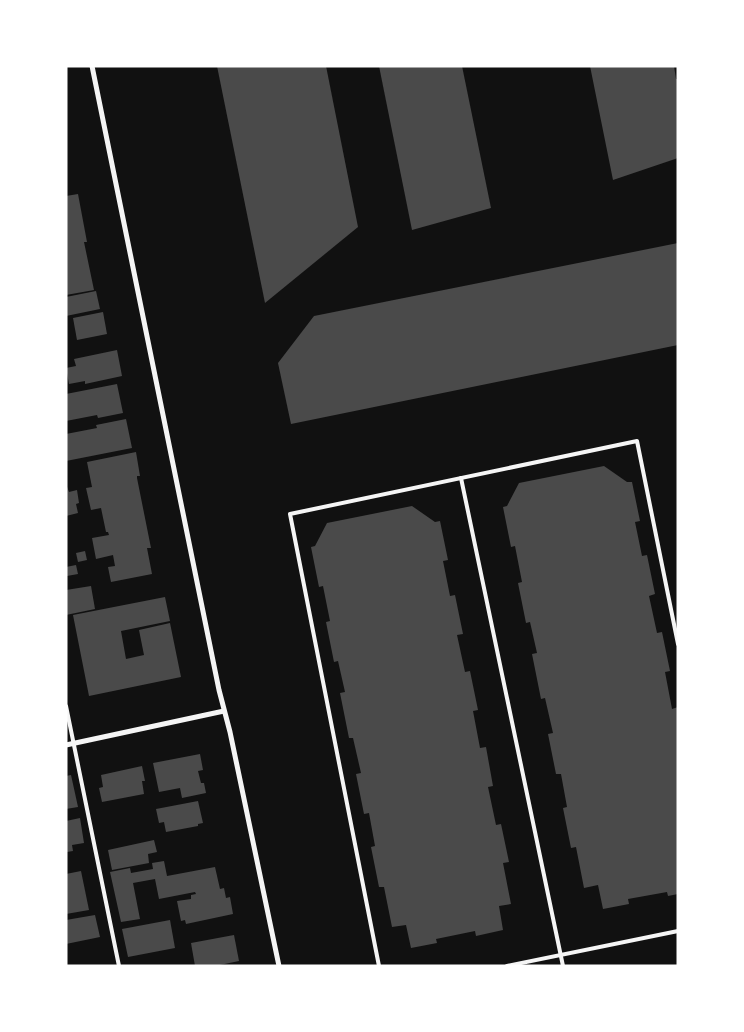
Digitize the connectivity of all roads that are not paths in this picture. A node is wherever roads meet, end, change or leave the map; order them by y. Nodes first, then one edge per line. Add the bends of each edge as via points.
1 (92, 66) edge
2 (461, 478) junction
3 (678, 644) edge
4 (66, 706) edge
5 (224, 711) junction
6 (73, 743) junction
7 (66, 745) edge
8 (678, 931) edge
9 (561, 954) junction
10 (119, 966) edge
11 (279, 966) edge
12 (379, 966) edge
13 (506, 966) edge
14 (563, 966) edge

1 - 5 street
2 - 3 lane via 637,441
2 - 9 lane
2 - 12 lane via 290,514
4 - 6 lane
5 - 6 street
5 - 11 street
6 - 7 street
6 - 10 lane
8 - 9 lane
9 - 13 lane
9 - 14 lane

